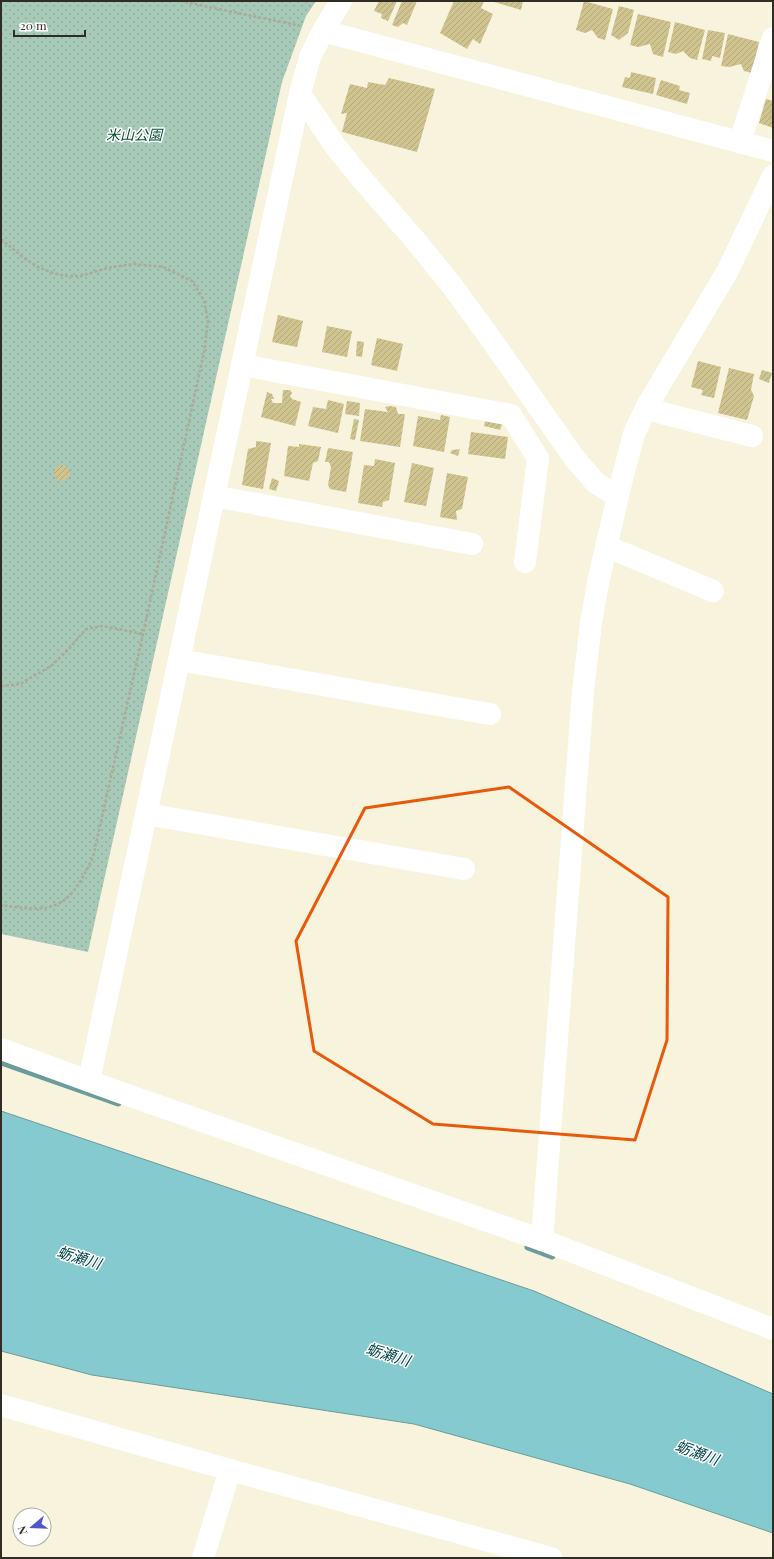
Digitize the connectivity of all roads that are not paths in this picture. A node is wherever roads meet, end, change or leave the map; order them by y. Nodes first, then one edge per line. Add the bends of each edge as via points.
1 (341, 1) edge
2 (323, 31) junction
3 (773, 38) edge
4 (300, 94) junction
5 (740, 142) junction
6 (773, 151) edge
7 (773, 176) edge
8 (242, 365) junction
9 (646, 409) junction
10 (752, 436) dead end
11 (214, 496) junction
12 (617, 496) junction
13 (472, 544) dead end
14 (606, 546) junction
15 (525, 562) dead end
16 (713, 591) dead end
17 (179, 660) junction
18 (490, 714) dead end
19 (146, 814) junction
20 (464, 870) dead end
21 (1, 1049) edge
22 (89, 1081) junction
23 (542, 1240) junction
24 (773, 1329) edge
25 (1, 1405) edge
26 (230, 1470) junction
27 (203, 1558) edge
28 (551, 1558) edge

1 - 2 street
2 - 4 street via 310,57
2 - 5 street
3 - 5 street
4 - 8 street
4 - 12 street via 341,154 453,287 575,459 596,483
5 - 6 street
7 - 9 street via 727,272
8 - 11 street
8 - 15 street via 511,415 538,458
9 - 10 street
9 - 12 street via 629,448
11 - 13 street
11 - 17 street
12 - 14 street
14 - 16 street
14 - 23 street via 591,623 583,691
17 - 18 street
17 - 19 street
19 - 20 street
19 - 22 street
21 - 22 street
22 - 23 street
23 - 24 street
25 - 26 street
26 - 27 street
26 - 28 street

